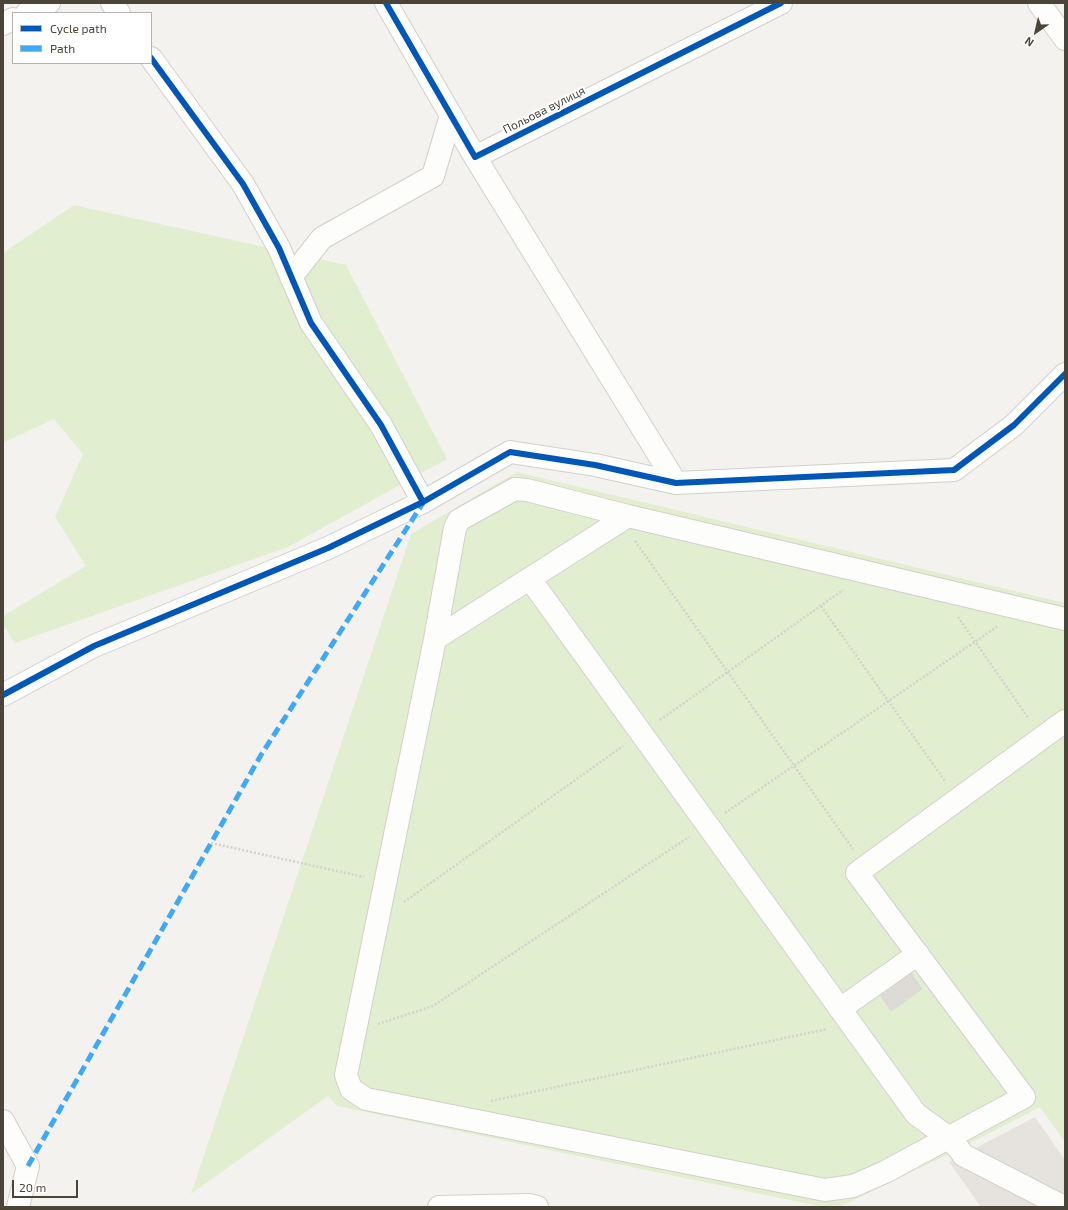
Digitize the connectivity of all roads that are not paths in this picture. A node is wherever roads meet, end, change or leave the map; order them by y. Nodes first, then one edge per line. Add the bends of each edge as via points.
1 (49, 3) edge
2 (112, 3) edge
3 (386, 3) edge
4 (781, 3) edge
5 (1039, 3) edge
6 (29, 12) edge
7 (118, 12) edge
8 (12, 20) edge
9 (3, 24) edge
10 (1065, 39) edge
11 (152, 59) edge
12 (451, 115) junction
13 (475, 157) junction
14 (291, 278) junction
15 (1065, 374) edge
16 (676, 483) junction
17 (423, 502) junction
18 (624, 518) junction
19 (530, 579) junction
20 (1065, 619) edge
21 (435, 639) junction
22 (3, 695) edge
23 (1065, 721) edge
24 (918, 954) junction
25 (846, 1016) junction
26 (3, 1121) edge
27 (949, 1138) junction
28 (18, 1207) edge
29 (439, 1207) edge
30 (537, 1207) edge
31 (1064, 1207) edge

1 - 6 street
2 - 7 street
3 - 12 street
4 - 13 street, Польова вулиця
5 - 10 street
8 - 9 street
11 - 14 street via 243,184 279,248
12 - 13 street
12 - 14 street via 433,176 322,238
13 - 16 street
14 - 17 street via 311,323 381,425
15 - 16 street via 1014,425 954,470
16 - 17 street via 596,465 510,452
17 - 22 street via 328,548 94,646
18 - 19 street
18 - 20 street
18 - 21 street via 527,490 515,489 459,520 455,528
19 - 21 street
19 - 25 street
21 - 27 street via 346,1075 351,1089 366,1099 825,1190 853,1186
23 - 24 street via 857,873
24 - 25 street
24 - 27 street via 1024,1097
25 - 27 street via 916,1114
26 - 28 street via 28,1166
27 - 31 street via 963,1155
29 - 30 street

